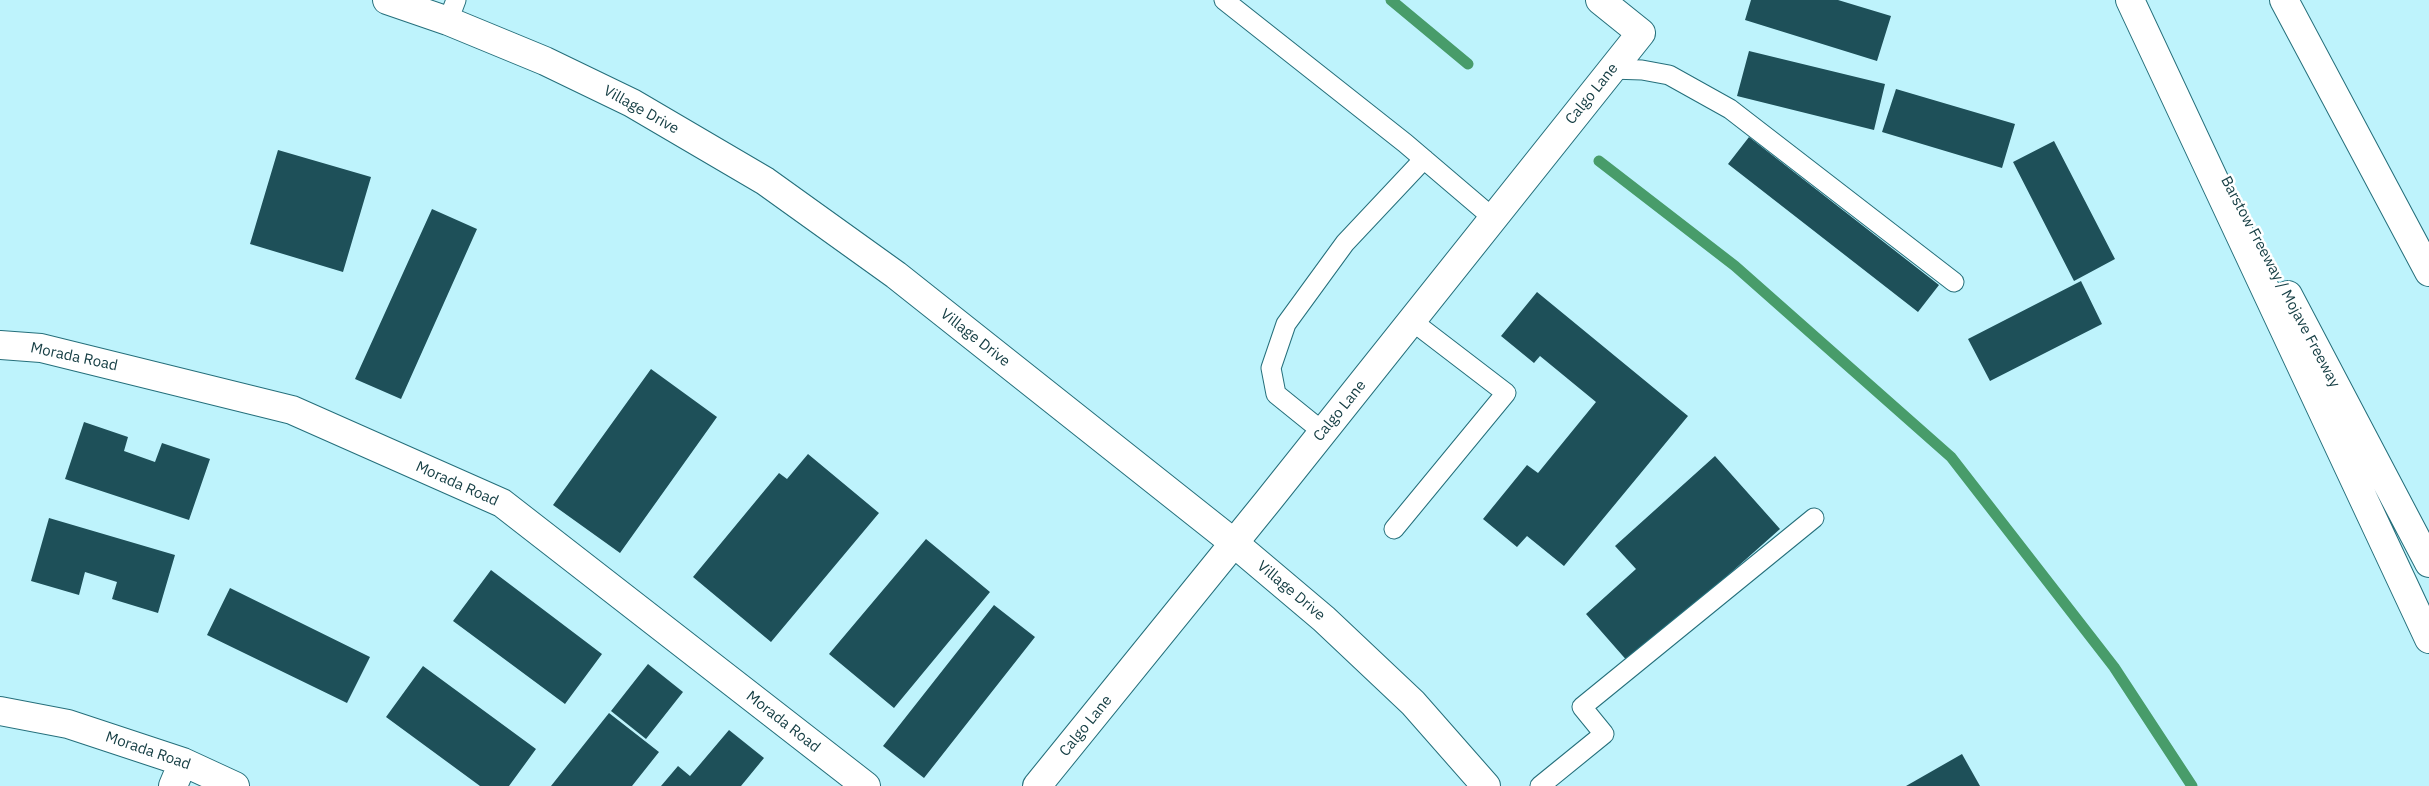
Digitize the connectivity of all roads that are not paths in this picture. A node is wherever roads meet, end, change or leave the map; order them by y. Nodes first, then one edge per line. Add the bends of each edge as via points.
1 (387, 0) edge
2 (1224, 0) edge
3 (2131, 0) edge
4 (2284, 0) edge
5 (1614, 4) edge
6 (452, 10) edge
7 (1612, 69) junction
8 (1424, 159) junction
9 (1493, 218) junction
10 (2429, 272) edge
11 (1954, 282) dead end
12 (1412, 321) junction
13 (0, 345) edge
14 (1323, 432) junction
15 (1814, 518) dead end
16 (1394, 529) dead end
17 (1234, 543) junction
18 (2429, 564) edge
19 (2429, 639) edge
20 (0, 710) edge
21 (178, 774) edge
22 (235, 786) edge
23 (866, 786) edge
24 (1038, 786) edge
25 (1486, 786) edge
26 (1540, 786) edge

1 - 6 main road, Village Drive
2 - 8 lane
3 - 18 main road, Barstow Freeway / Mojave Freeway
3 - 19 main road
4 - 10 main road
5 - 7 main road, Calgo Lane via 1641,33
6 - 17 main road, Village Drive via 545,61 632,103 765,181 896,275
7 - 9 main road, Calgo Lane
7 - 11 lane via 1669,75 1730,109
8 - 9 lane
8 - 14 lane via 1345,242 1286,324 1276,350 1272,368 1276,394
9 - 12 main road, Calgo Lane
12 - 14 main road, Calgo Lane
12 - 16 lane via 1506,393
13 - 23 main road, Morada Road via 41,348 292,410 502,504
14 - 17 main road, Calgo Lane
15 - 26 lane via 1582,707 1604,734
17 - 24 main road, Calgo Lane
17 - 25 main road, Village Drive via 1324,620 1413,703
20 - 21 main road, Morada Road via 68,724
21 - 22 main road, Morada Road

